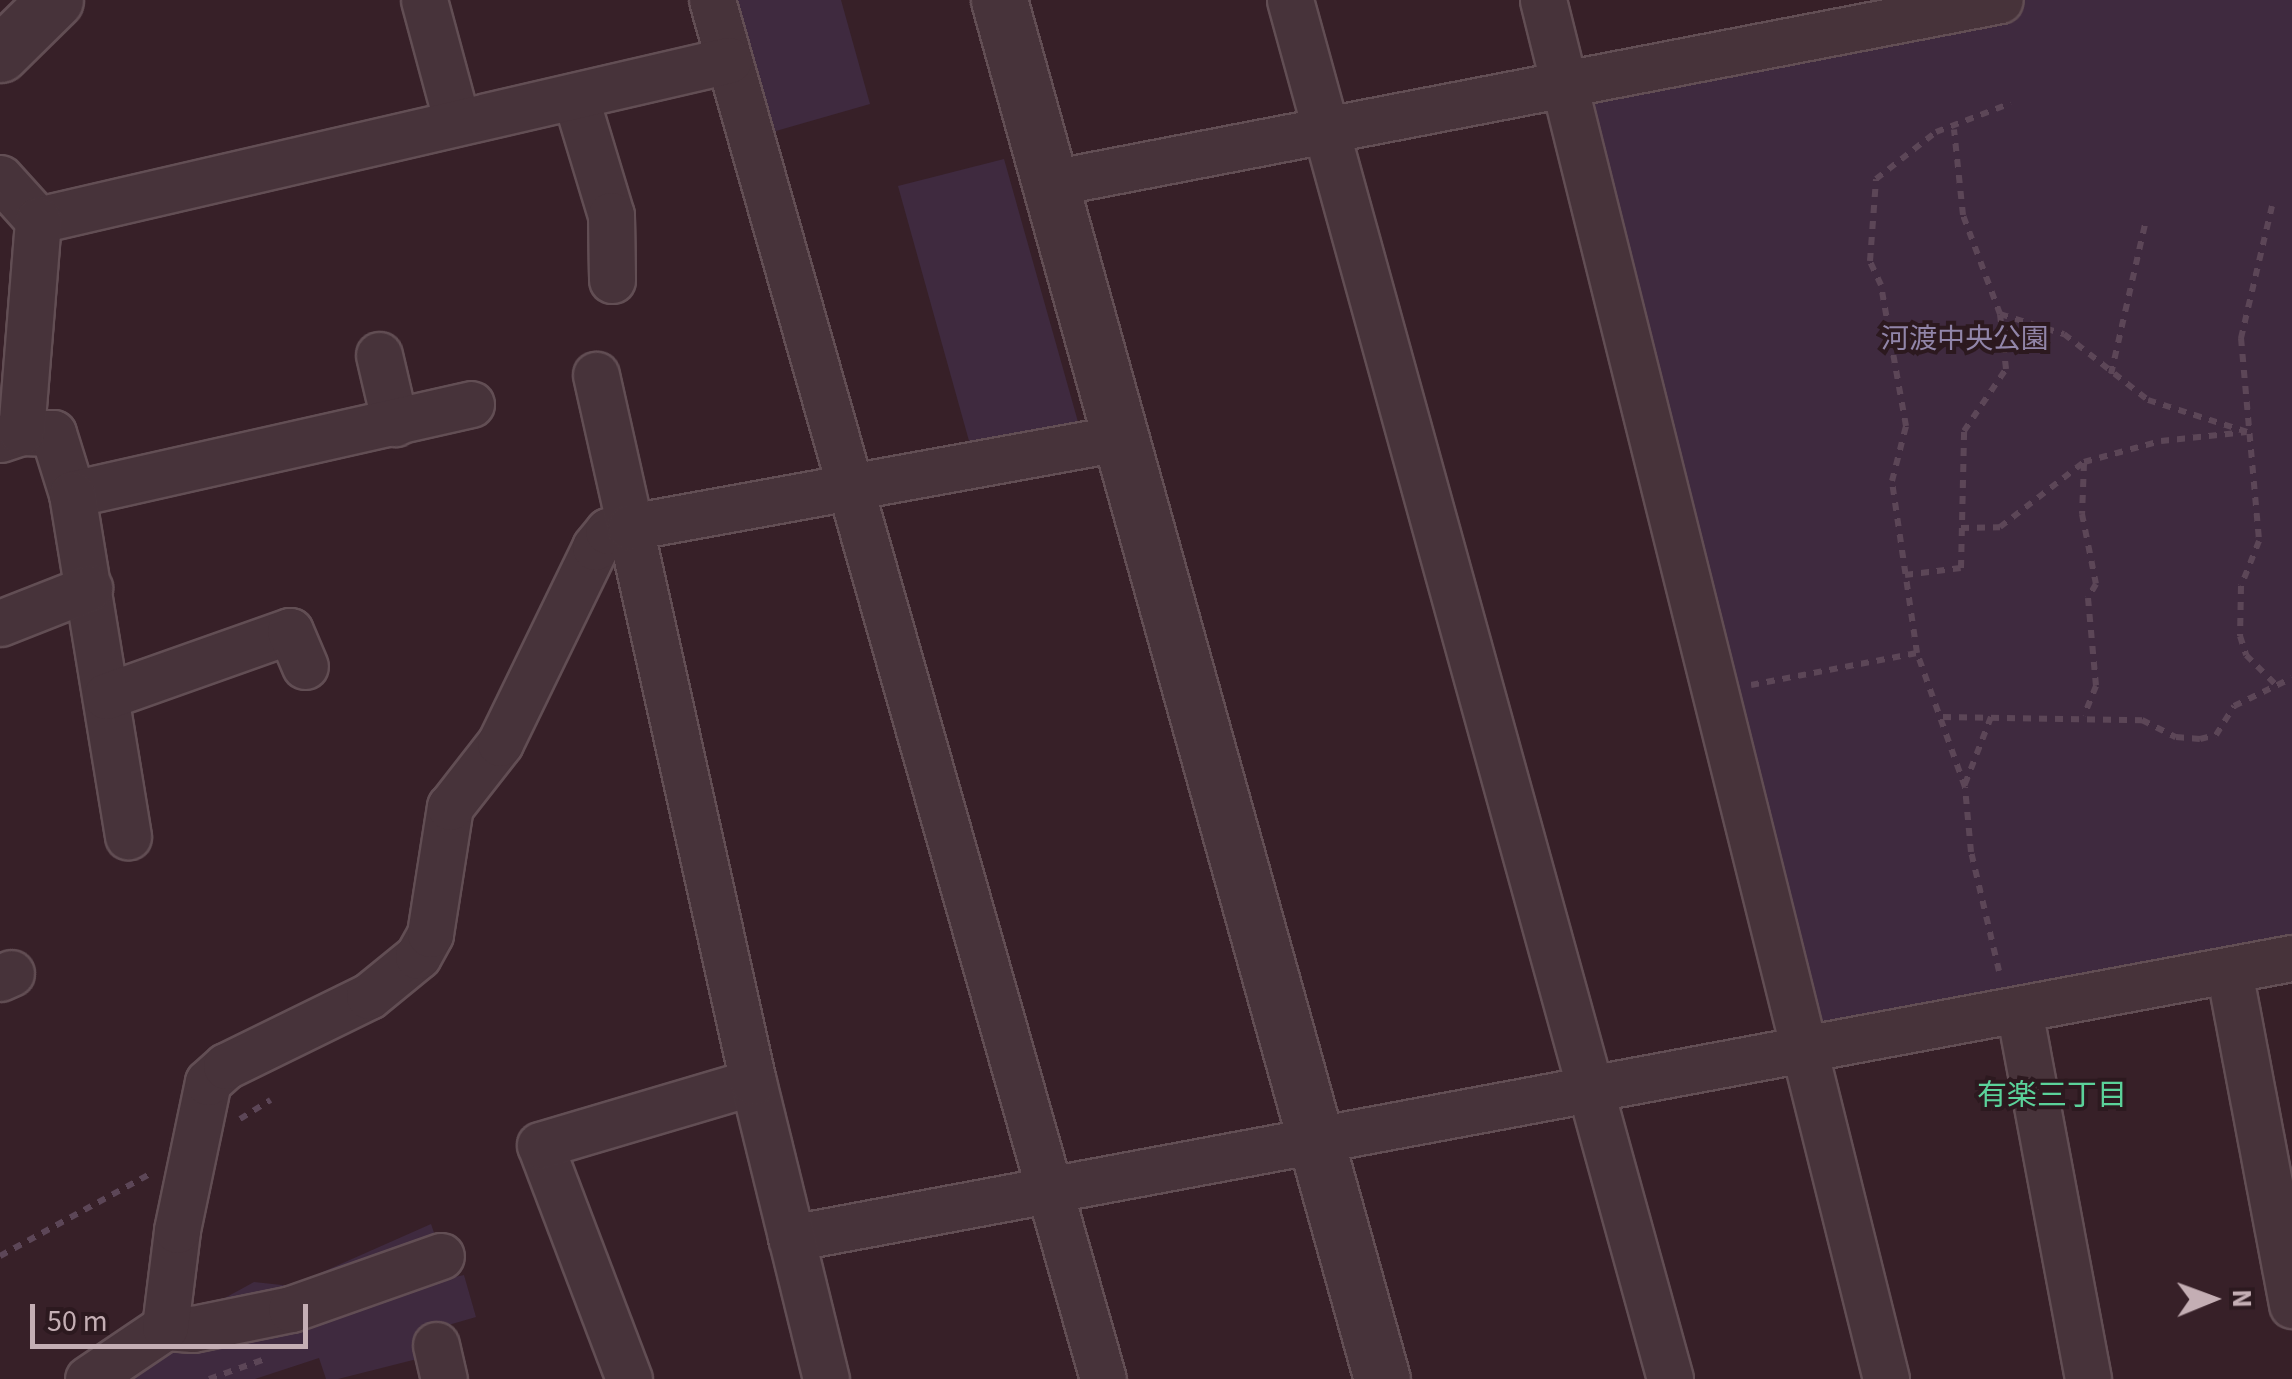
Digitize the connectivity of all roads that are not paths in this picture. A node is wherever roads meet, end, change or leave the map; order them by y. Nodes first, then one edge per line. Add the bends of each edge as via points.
1 (56, 0) edge
2 (424, 0) edge
3 (712, 0) edge
4 (999, 0) edge
5 (1290, 0) edge
6 (1543, 0) edge
7 (2000, 0) edge
8 (1795, 19) edge
9 (0, 54) edge
10 (728, 60) junction
11 (1563, 83) junction
12 (575, 96) junction
13 (457, 122) junction
14 (1326, 130) junction
15 (0, 178) edge
16 (1051, 183) junction
17 (38, 220) junction
18 (612, 280) dead end
19 (378, 355) dead end
20 (596, 375) dead end
21 (471, 404) dead end
22 (395, 422) junction
23 (10, 436) edge
24 (1122, 438) junction
25 (848, 486) junction
26 (72, 494) junction
27 (630, 527) junction
28 (89, 588) junction
29 (0, 623) edge
30 (306, 666) dead end
31 (106, 696) junction
32 (128, 836) dead end
33 (2292, 958) edge
34 (2229, 971) junction
35 (2014, 1011) junction
36 (1808, 1047) junction
37 (753, 1082) junction
38 (1589, 1090) junction
39 (1315, 1138) junction
40 (1052, 1187) junction
41 (791, 1238) junction
42 (441, 1256) dead end
43 (2292, 1305) edge
44 (166, 1327) junction
45 (88, 1379) edge
46 (628, 1379) edge
47 (826, 1379) edge
48 (1103, 1379) edge
49 (1382, 1379) edge
50 (1670, 1379) edge
51 (1886, 1379) edge
52 (2088, 1379) edge

1 - 9 street
2 - 13 street
3 - 10 street
4 - 16 street
5 - 14 street
6 - 11 street
7 - 8 street
8 - 11 street
10 - 12 street
10 - 25 street
11 - 14 street
11 - 36 street
12 - 13 street
12 - 18 street via 611,215
13 - 17 street
14 - 16 street
14 - 38 street
15 - 17 street
16 - 24 street
17 - 23 street
19 - 22 street
20 - 27 street
21 - 22 street
22 - 26 street
23 - 26 street via 53,433
24 - 25 street
24 - 39 street
25 - 27 street
25 - 40 street
26 - 28 street
27 - 37 street
27 - 44 street via 608,531 595,547 500,743 450,807 430,934 418,956 370,996 226,1066 208,1082
28 - 29 street
28 - 31 street
30 - 31 street via 290,631
31 - 32 street
33 - 34 street
34 - 35 street
34 - 43 street
35 - 36 street
35 - 52 street
36 - 38 street
36 - 51 street
37 - 41 street
37 - 46 street via 540,1145
38 - 39 street
38 - 50 street
39 - 40 street
39 - 49 street
40 - 41 street
40 - 48 street
41 - 47 street
42 - 44 street via 291,1310 193,1329
44 - 45 street

